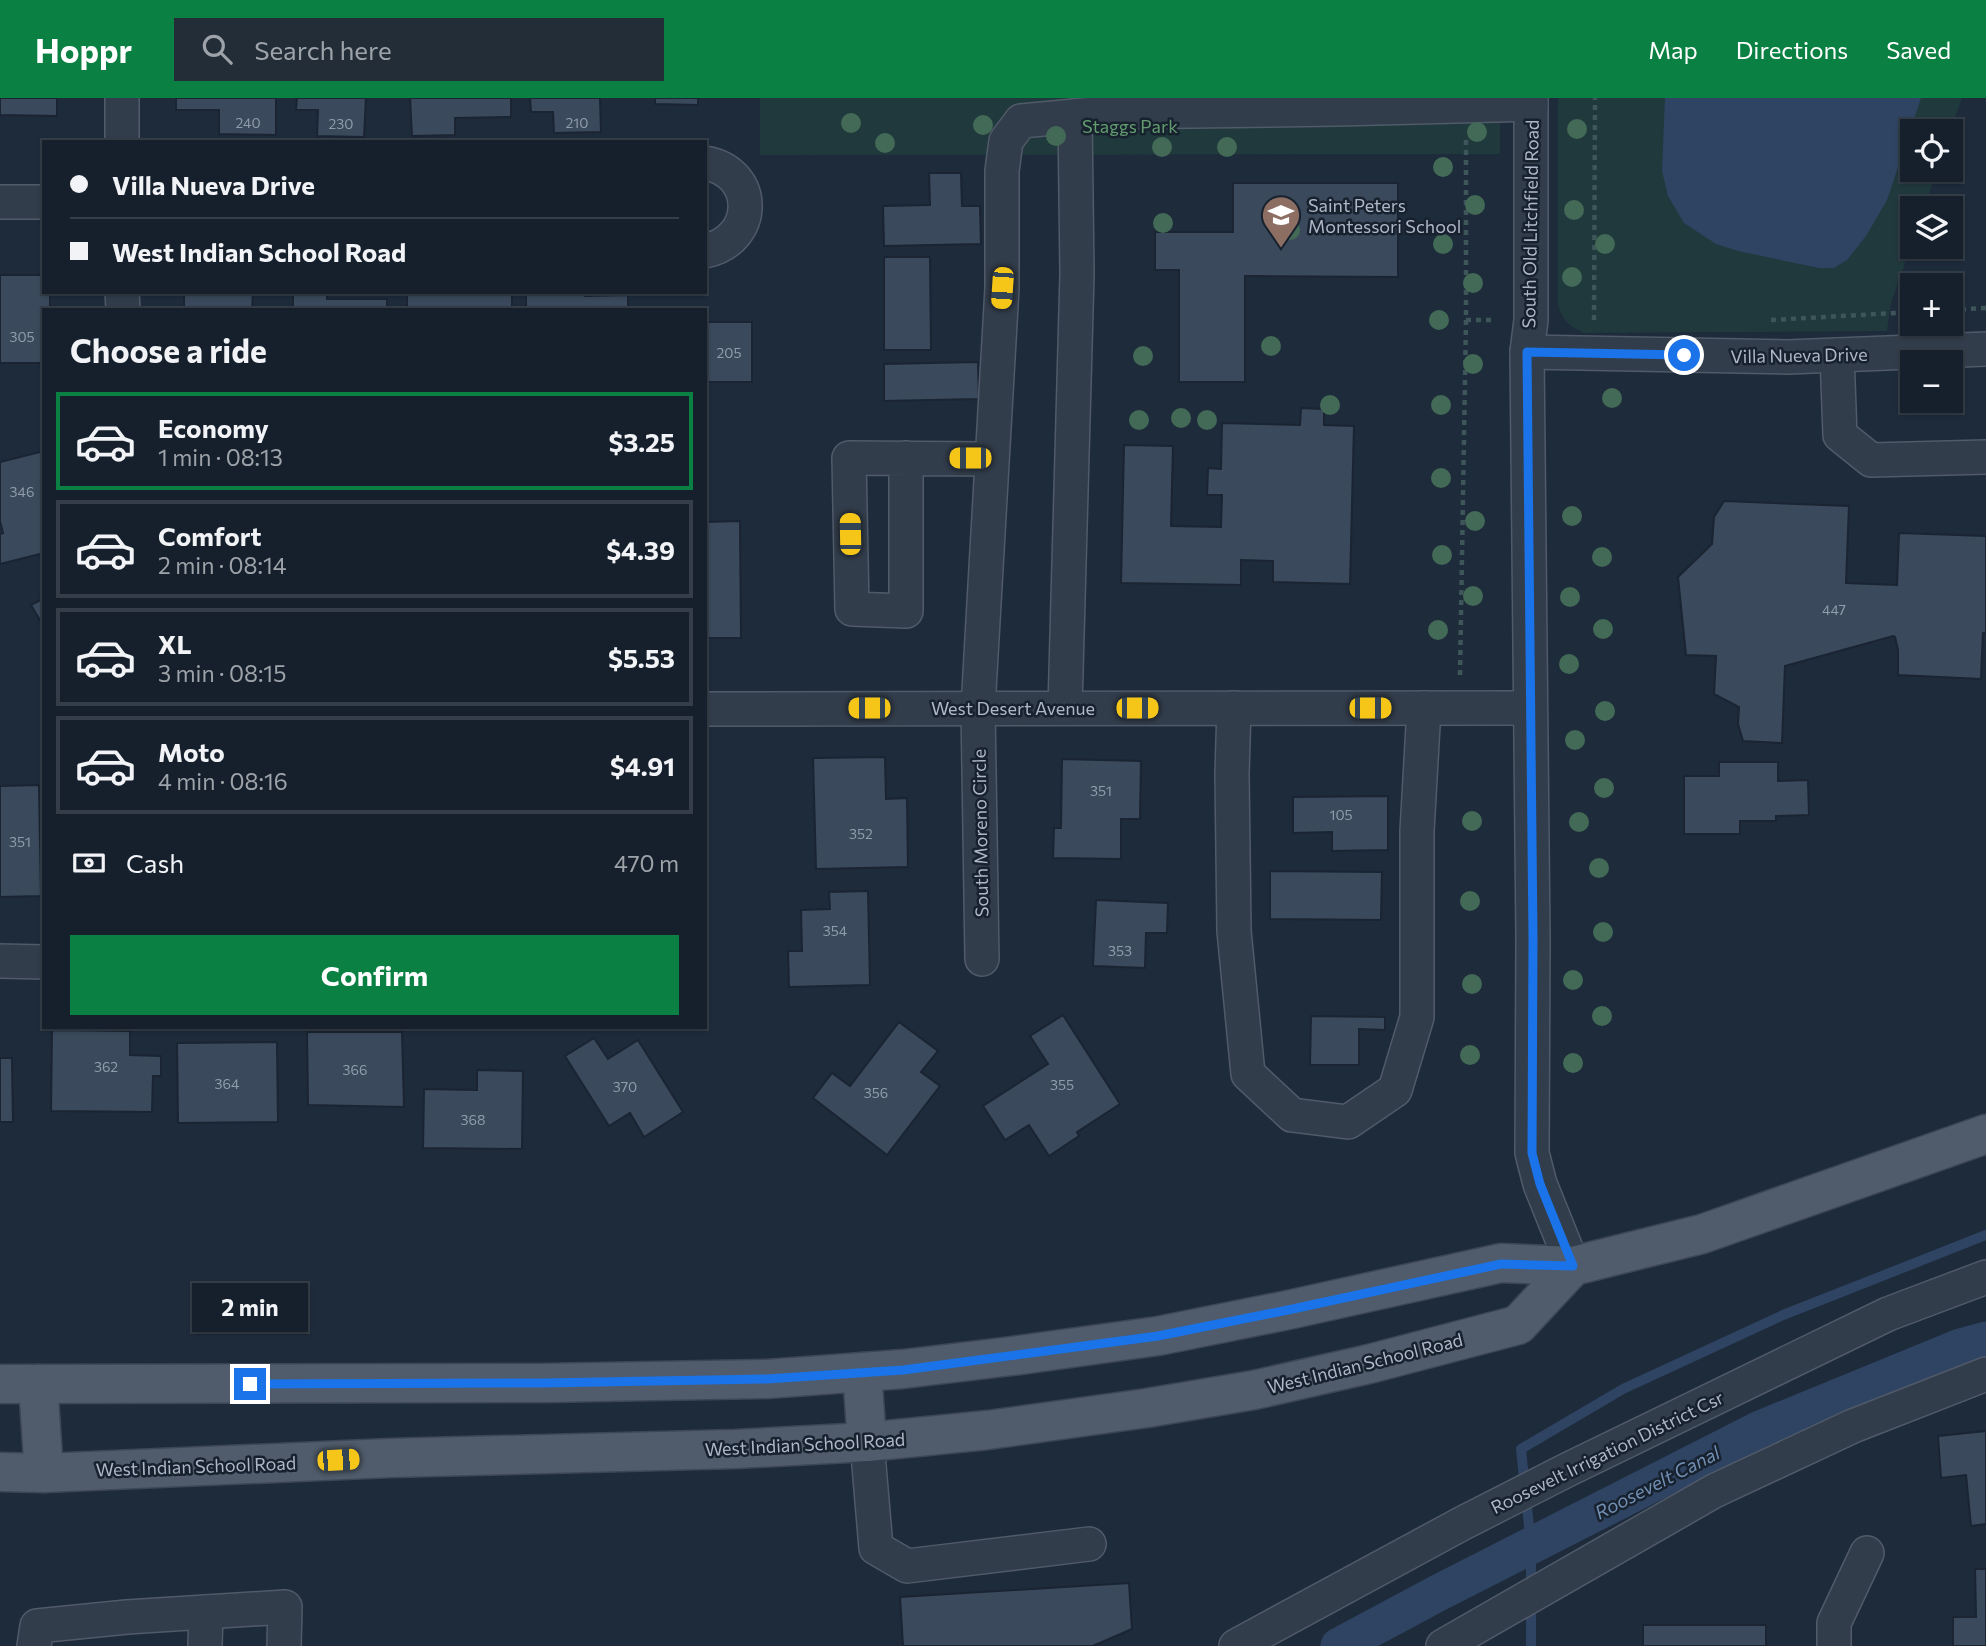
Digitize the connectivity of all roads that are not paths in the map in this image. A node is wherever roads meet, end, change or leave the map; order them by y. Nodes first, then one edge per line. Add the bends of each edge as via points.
1 (122, 98) edge
2 (1531, 101) edge
3 (1075, 116) junction
4 (122, 140) edge
5 (707, 163) edge
6 (0, 202) edge
7 (42, 202) edge
8 (707, 251) edge
9 (1986, 349) edge
10 (1527, 352) junction
11 (1837, 355) junction
12 (1986, 457) edge
13 (906, 458) junction
14 (991, 459) junction
15 (978, 708) junction
16 (1065, 708) junction
17 (1234, 708) junction
18 (1424, 708) junction
19 (1530, 708) junction
20 (707, 709) edge
21 (982, 958) dead end
22 (0, 961) edge
23 (42, 962) edge
24 (1986, 1134) edge
25 (1573, 1266) junction
26 (1986, 1277) edge
27 (862, 1372) junction
28 (1986, 1374) edge
29 (0, 1384) edge
30 (38, 1384) junction
31 (867, 1442) junction
32 (0, 1472) edge
33 (44, 1473) junction
34 (1089, 1544) dead end
35 (1867, 1553) dead end
36 (206, 1612) junction
37 (34, 1646) edge
38 (205, 1646) edge
39 (284, 1646) edge
40 (1236, 1646) edge
41 (1443, 1646) edge
42 (1834, 1646) edge

1 - 4 street
2 - 3 street, South Moreno Circle
2 - 10 street, South Old Litchfield Road
3 - 14 street, South Moreno Circle via 1021,121 1006,141
3 - 16 street via 1077,274
5 - 8 street via 733,175 743,191 745,215 736,236
6 - 7 street
9 - 11 street, Villa Nueva Drive
10 - 11 street, Villa Nueva Drive
10 - 19 street, South Old Litchfield Road
11 - 12 street via 1840,435 1871,460
13 - 13 street via 849,458 852,609 906,611
13 - 14 street
14 - 15 street, South Moreno Circle
15 - 16 street, West Desert Avenue
15 - 20 street, West Desert Avenue
15 - 21 street, South Moreno Circle
16 - 17 street, West Desert Avenue
17 - 18 street, West Desert Avenue
17 - 18 street via 1234,931 1248,1074 1292,1115 1348,1122 1395,1090 1417,1017 1417,831
18 - 19 street, West Desert Avenue
19 - 25 street, South Old Litchfield Road via 1532,1153
22 - 23 street
24 - 25 main road via 1702,1234
25 - 27 main road via 1501,1264 1158,1336
25 - 31 main road, West Indian School Road via 1518,1325 1369,1364 1147,1408
26 - 40 street, Roosevelt Irrigation District Csr via 1888,1314 1567,1470
27 - 30 main road via 767,1379 543,1383
27 - 31 main road
28 - 41 street via 1853,1426 1714,1492
29 - 30 main road
30 - 33 main road
31 - 33 main road, West Indian School Road
31 - 34 street via 876,1548 907,1566
32 - 33 main road, West Indian School Road
35 - 42 street via 1833,1623
36 - 37 street via 37,1626
36 - 38 street
36 - 39 street via 285,1606

